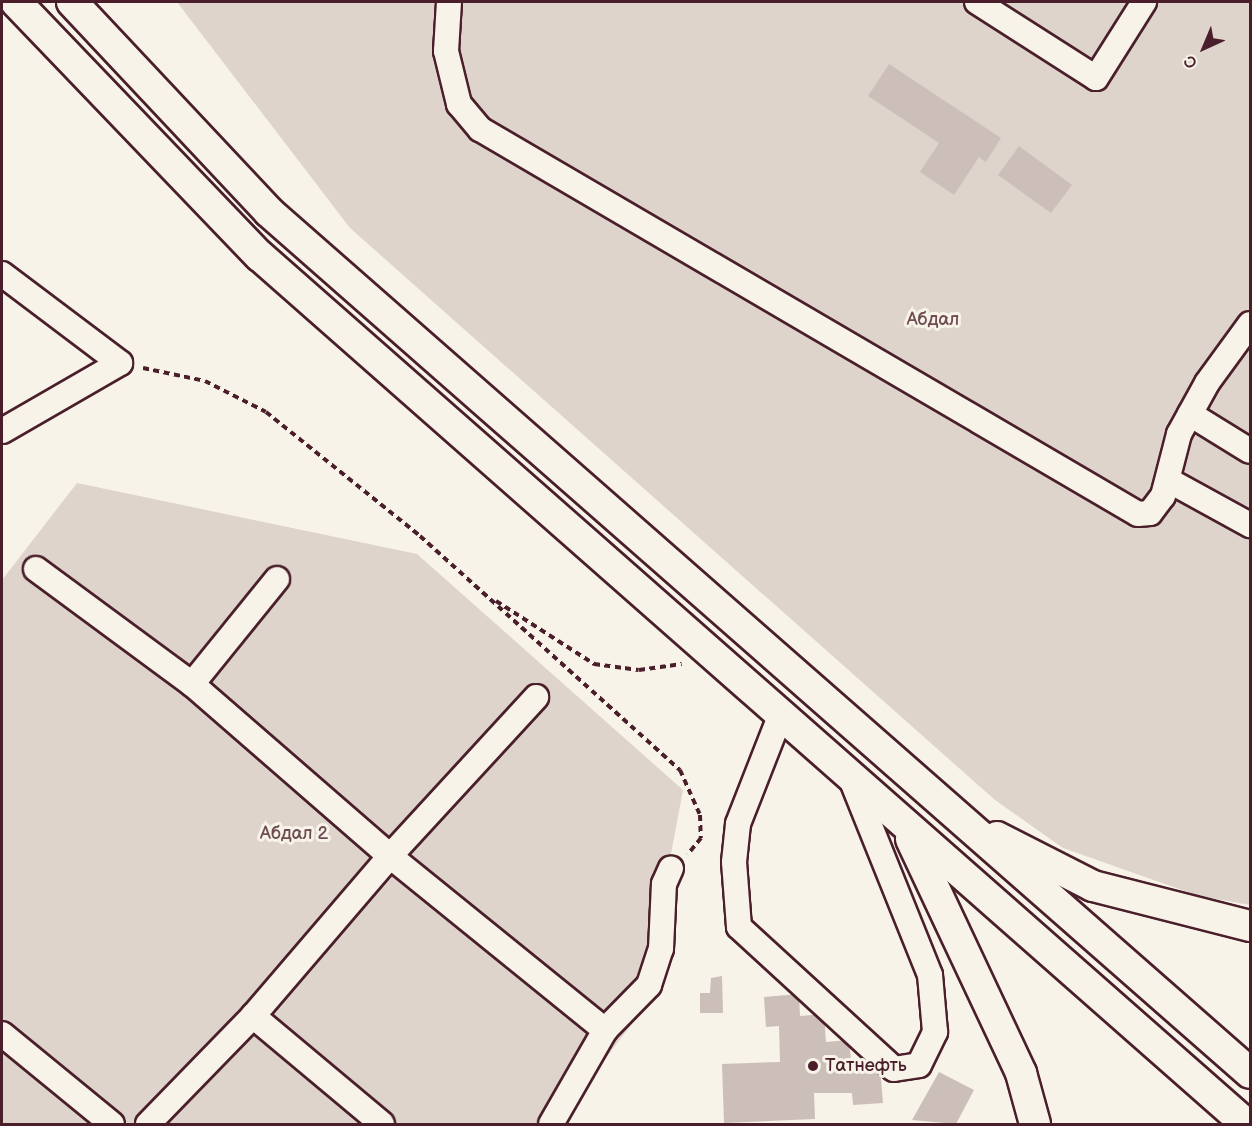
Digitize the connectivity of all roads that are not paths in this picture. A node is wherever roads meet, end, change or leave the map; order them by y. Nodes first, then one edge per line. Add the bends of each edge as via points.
1 (16, 2) edge
2 (72, 2) edge
3 (449, 2) edge
4 (977, 2) edge
5 (1144, 2) edge
6 (2, 274) edge
7 (1251, 324) edge
8 (1190, 414) junction
9 (2, 431) edge
10 (1251, 451) edge
11 (1168, 480) junction
12 (1251, 525) edge
13 (36, 569) dead end
14 (277, 579) dead end
15 (192, 684) junction
16 (536, 697) dead end
17 (781, 714) junction
18 (850, 776) junction
19 (959, 818) junction
20 (906, 828) junction
21 (390, 856) junction
22 (671, 868) road end
23 (1251, 926) edge
24 (253, 1016) junction
25 (605, 1030) junction
26 (2, 1034) edge
27 (1251, 1073) edge
28 (112, 1125) edge
29 (148, 1125) edge
30 (382, 1125) edge
31 (551, 1125) edge
32 (1035, 1125) edge
33 (1246, 1125) edge

1 - 17 main road via 260,256
2 - 19 main road via 269,212
3 - 11 street via 446,51 459,104 480,129 1138,514 1150,513
4 - 5 street via 1096,78
6 - 9 street via 120,363
7 - 8 street
8 - 10 street
8 - 11 street
11 - 12 street
13 - 15 street
14 - 15 street
15 - 21 street
16 - 21 street
17 - 18 main road
17 - 18 street via 738,824 734,862 739,927 894,1069 919,1065 935,1032 930,975
18 - 20 main road
19 - 23 main road via 1094,886
19 - 27 main road
20 - 32 main road via 1021,1073
20 - 33 main road
21 - 24 street
21 - 25 street
22 - 25 street via 664,884 661,949 650,985
24 - 29 street
24 - 30 street
25 - 31 street
26 - 28 street

